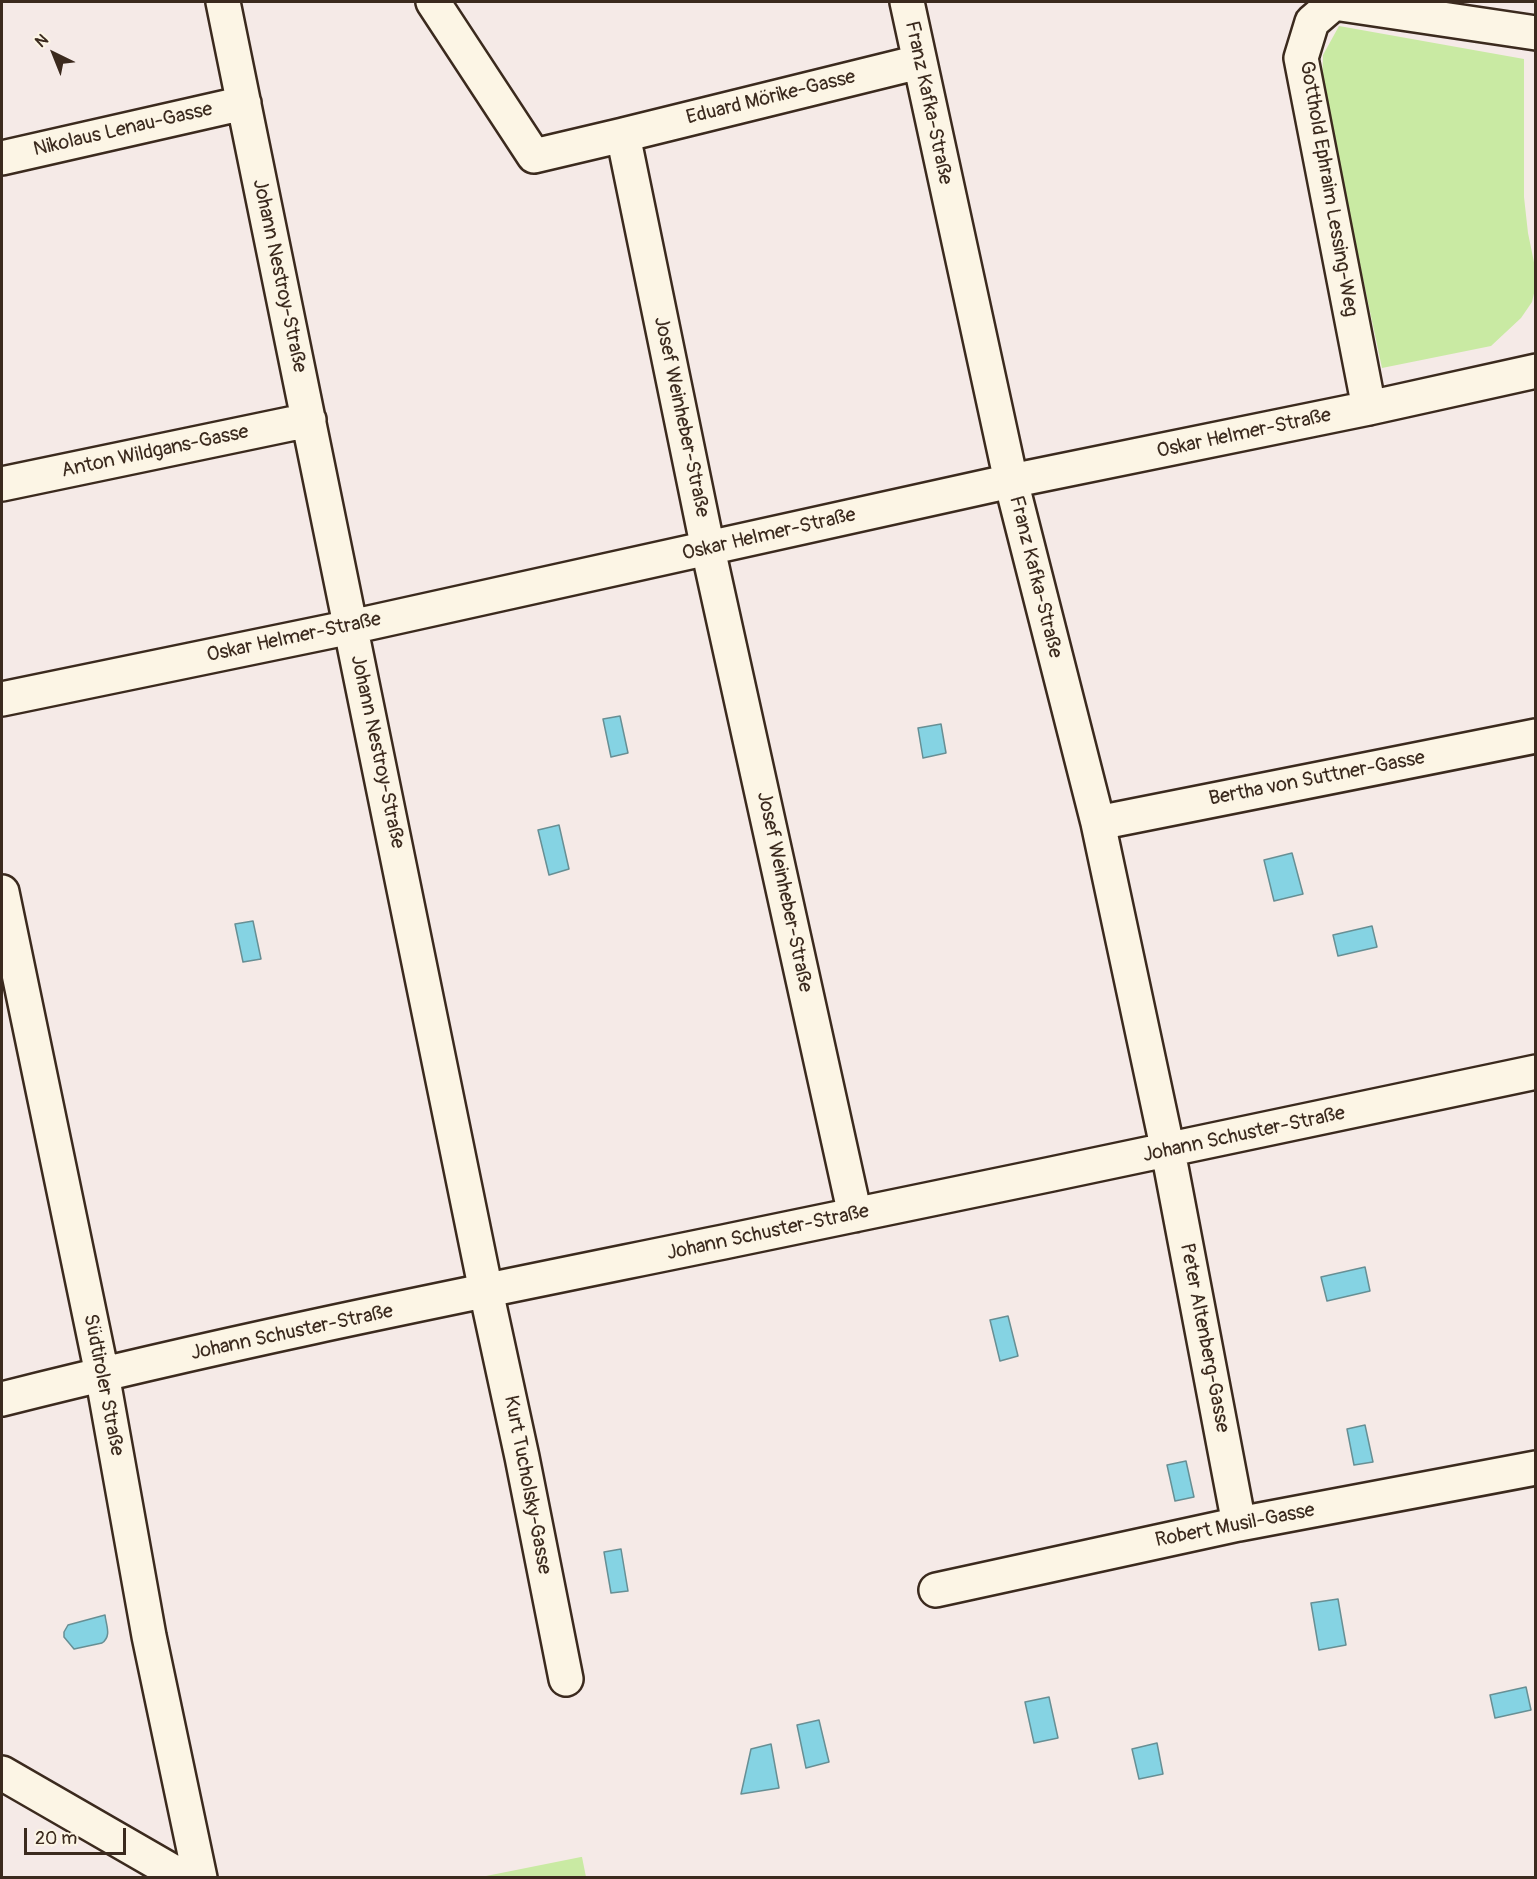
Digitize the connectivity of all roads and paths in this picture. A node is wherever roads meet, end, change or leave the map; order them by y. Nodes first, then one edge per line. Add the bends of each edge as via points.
1 (223, 2) edge
2 (433, 2) edge
3 (907, 2) edge
4 (1536, 33) edge
5 (919, 62) junction
6 (244, 103) junction
7 (623, 135) junction
8 (2, 158) edge
9 (1536, 371) edge
10 (1369, 408) junction
11 (309, 420) junction
12 (1011, 481) junction
13 (2, 484) edge
14 (708, 549) junction
15 (351, 627) junction
16 (2, 699) edge
17 (1536, 736) edge
18 (1098, 823) junction
19 (2, 892) edge
20 (1536, 1072) edge
21 (1168, 1151) junction
22 (855, 1215) junction
23 (486, 1291) junction
24 (102, 1374) junction
25 (2, 1399) edge
26 (1536, 1468) edge
27 (1239, 1524) junction
28 (936, 1590) dead end
29 (566, 1679) dead end
30 (2, 1773) edge
31 (184, 1878) edge
32 (200, 1878) edge

1 - 6 street, Johann Nestroy-Straße
2 - 7 street via 534,156
3 - 5 street, Franz Kafka-Straße
4 - 10 street, Gotthold Ephraim Lessing-Weg via 1335,3 1312,22 1300,58
5 - 7 street, Eduard Mörike-Gasse
5 - 12 street, Franz Kafka-Straße
6 - 8 street, Nikolaus Lenau-Gasse
6 - 11 street, Johann Nestroy-Straße
7 - 14 street, Josef Weinheber-Straße
9 - 10 street, Oskar Helmer-Straße
10 - 12 street, Oskar Helmer-Straße
11 - 13 street, Anton Wildgans-Gasse
11 - 15 street, Johann Nestroy-Straße
12 - 14 street, Oskar Helmer-Straße
12 - 18 street, Franz Kafka-Straße
14 - 15 street, Oskar Helmer-Straße
14 - 22 street, Josef Weinheber-Straße
15 - 16 street, Oskar Helmer-Straße
15 - 23 street, Johann Nestroy-Straße
17 - 18 street, Bertha von Suttner-Gasse
18 - 21 street, Franz Kafka-Straße
19 - 24 street, Südtiroler Straße
20 - 21 street, Johann Schuster-Straße
21 - 22 street, Johann Schuster-Straße
21 - 27 street, Peter Altenberg-Gasse
22 - 23 street, Johann Schuster-Straße
23 - 24 street, Johann Schuster-Straße
23 - 29 street, Kurt Tucholsky-Gasse
24 - 25 street, Johann Schuster-Straße
24 - 32 street, Südtiroler Straße via 149,1636
26 - 27 street, Robert Musil-Gasse
27 - 28 street, Robert Musil-Gasse
30 - 31 street

